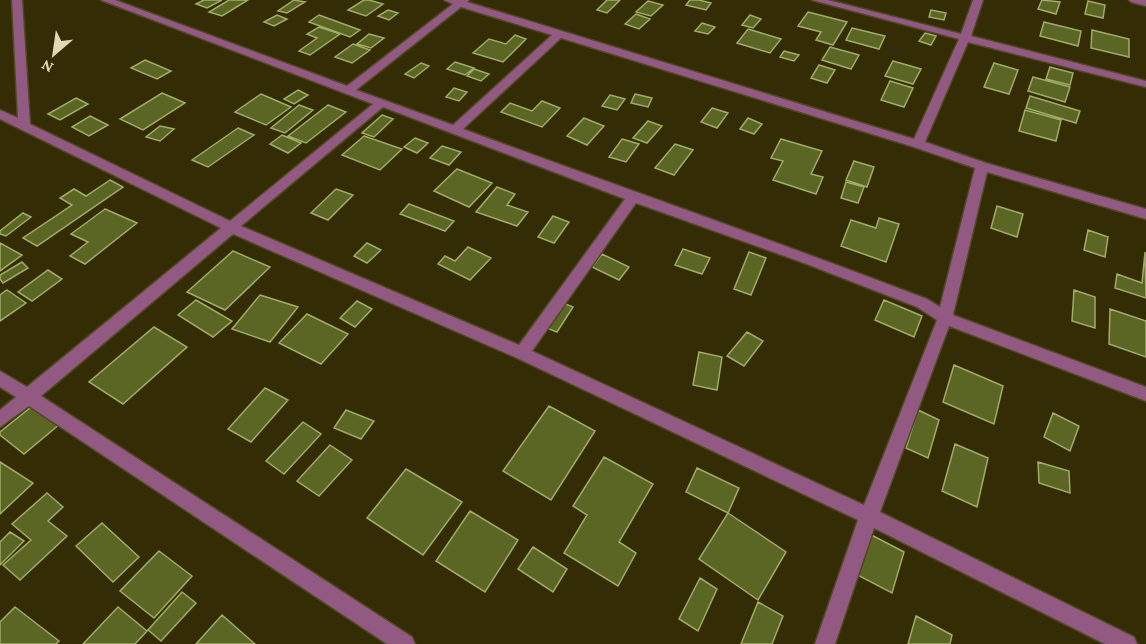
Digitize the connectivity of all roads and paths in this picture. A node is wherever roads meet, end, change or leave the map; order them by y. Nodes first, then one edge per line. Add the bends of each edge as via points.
1 (17, 0) edge
2 (106, 0) edge
3 (817, 0) edge
4 (978, 0) edge
5 (1134, 0) edge
6 (458, 1) edge
7 (1146, 3) edge
8 (559, 34) junction
9 (965, 38) junction
10 (1146, 84) edge
11 (349, 90) junction
12 (381, 103) junction
13 (0, 114) edge
14 (24, 125) junction
15 (455, 130) junction
16 (918, 144) junction
17 (982, 166) junction
18 (633, 197) junction
19 (1146, 214) edge
20 (230, 227) junction
21 (945, 318) junction
22 (522, 353) junction
23 (0, 378) edge
24 (1146, 394) edge
25 (27, 398) junction
26 (0, 420) edge
27 (869, 516) junction
28 (405, 644) edge
29 (825, 644) edge
30 (1127, 644) edge

1 - 14 street
2 - 11 street
3 - 9 street
4 - 9 street
5 - 7 street
6 - 8 street
6 - 11 street
8 - 15 street
8 - 16 street
9 - 10 street
9 - 16 street
11 - 12 street
12 - 15 street
12 - 20 street
13 - 14 street
14 - 20 street
15 - 18 street
16 - 17 street
17 - 19 street
17 - 21 street
18 - 21 street via 809,259 922,303
18 - 22 street
20 - 22 street
20 - 25 street
21 - 24 street
21 - 27 street
22 - 27 street
23 - 25 street
25 - 26 street
25 - 28 street
27 - 29 street
27 - 30 street

